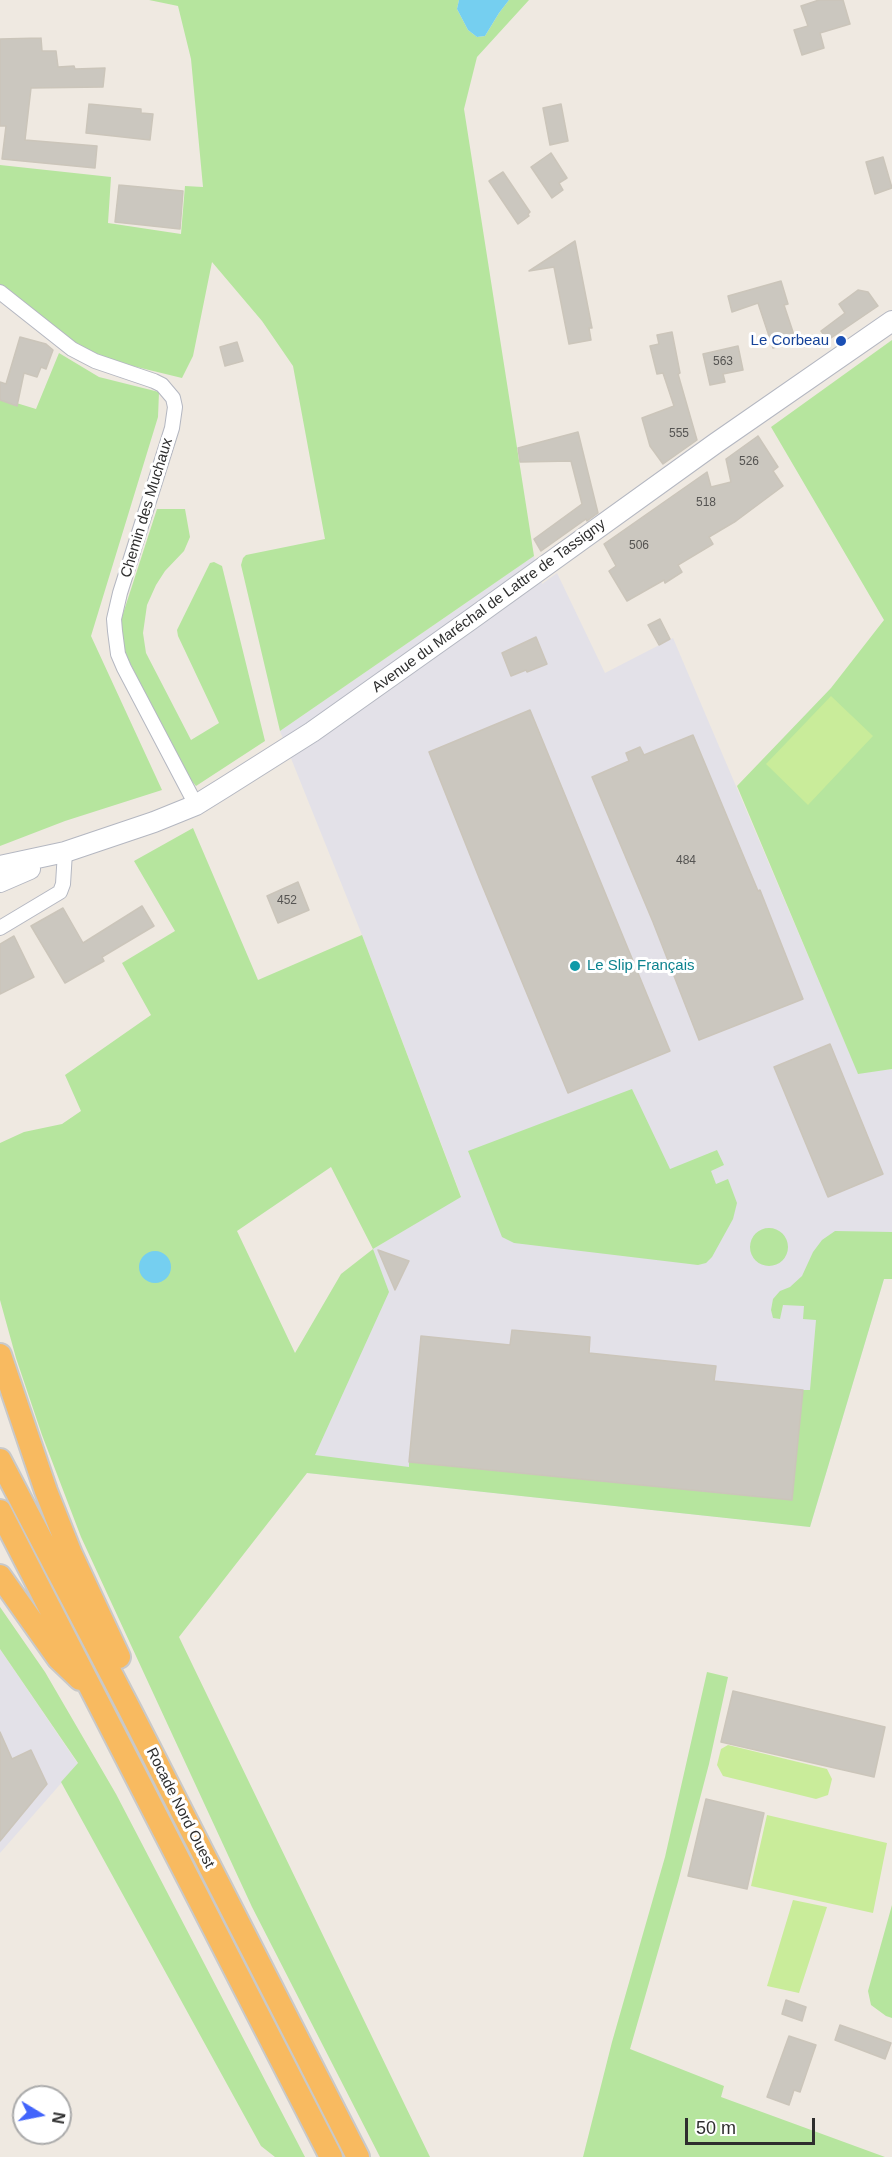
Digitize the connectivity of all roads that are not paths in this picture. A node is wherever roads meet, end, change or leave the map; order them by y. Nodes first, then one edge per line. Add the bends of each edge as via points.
1 (0, 292) edge
2 (892, 321) edge
3 (196, 805) junction
4 (65, 852) junction
5 (0, 866) edge
6 (0, 882) edge
7 (0, 928) edge
8 (0, 1355) edge
9 (0, 1460) edge
10 (0, 1511) edge
11 (0, 1576) edge
12 (91, 1689) junction
13 (196, 1841) junction
14 (331, 2157) edge
15 (358, 2157) edge

1 - 3 street, Chemin des Muchaux via 72,349 154,381 173,398 172,428 114,619 123,668
2 - 3 main road, Avenue du Maréchal de Lattre de Tassigny via 321,725
3 - 4 main road, Avenue du Maréchal de Lattre de Tassigny
4 - 5 main road, Avenue du Maréchal de Lattre de Tassigny
4 - 6 main road, Avenue du Maréchal de Lattre de Tassigny
4 - 7 street via 60,892
8 - 13 highway via 67,1544 149,1720
9 - 13 highway, Rocade Nord Ouest
10 - 12 highway, Rocade Nord Ouest
11 - 12 highway via 58,1658
12 - 14 highway, Rocade Nord Ouest
13 - 15 highway, Rocade Nord Ouest

